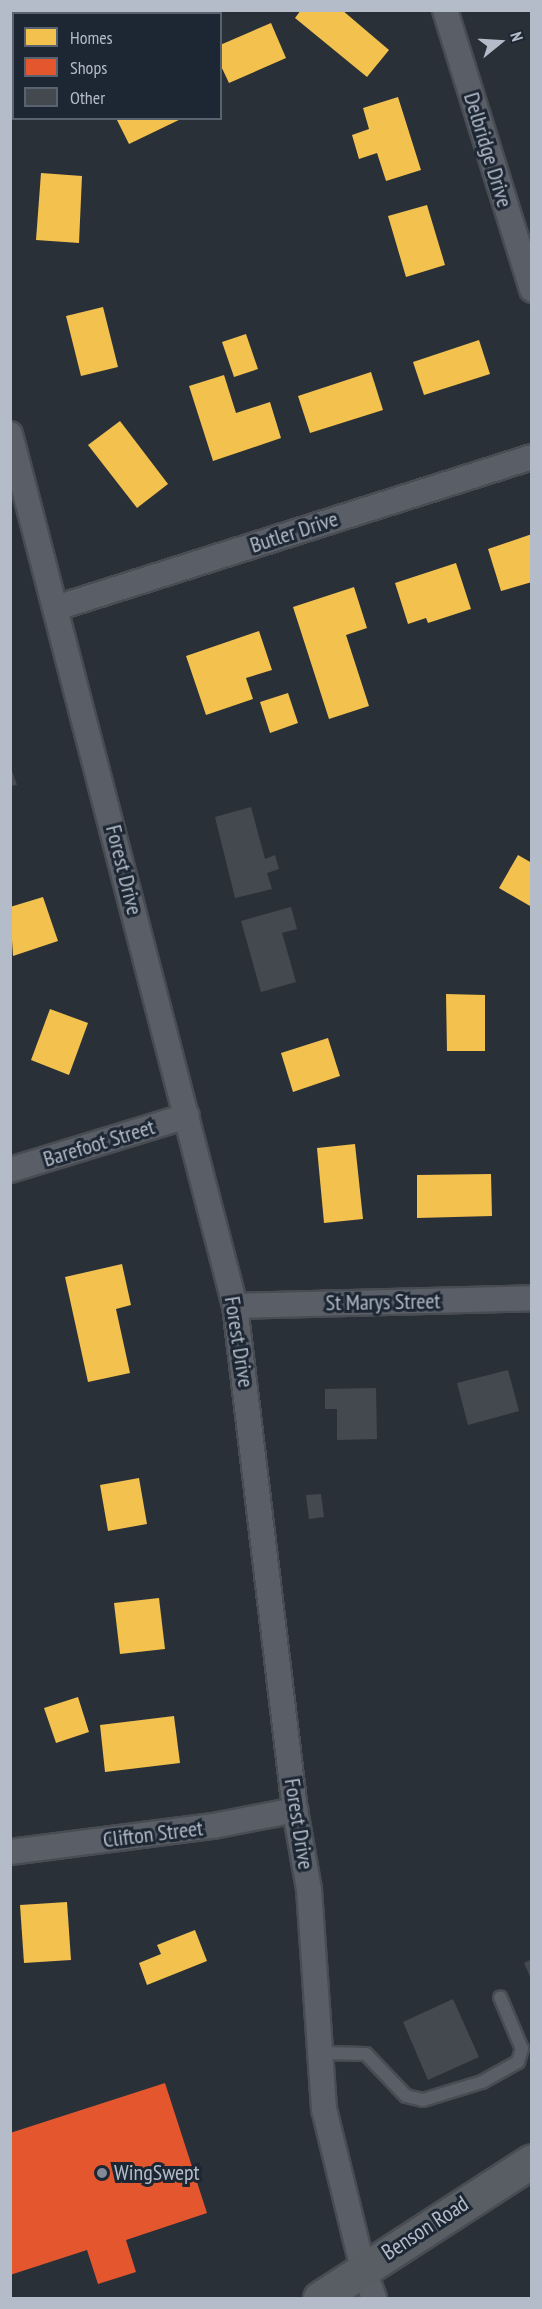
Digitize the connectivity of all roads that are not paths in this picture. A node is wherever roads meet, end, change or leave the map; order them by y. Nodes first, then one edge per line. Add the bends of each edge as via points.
1 (445, 10) edge
2 (531, 290) edge
3 (10, 434) edge
4 (531, 457) edge
5 (56, 608) junction
6 (187, 1116) junction
7 (10, 1170) edge
8 (531, 1298) edge
9 (235, 1306) junction
10 (295, 1810) junction
11 (10, 1852) edge
12 (500, 1997) dead end
13 (321, 2054) junction
14 (531, 2161) edge
15 (369, 2284) edge
16 (320, 2298) edge

1 - 2 street, Delbridge Drive
3 - 5 street, Forest Drive
4 - 5 street, Butler Drive
5 - 6 street, Forest Drive
6 - 7 street, Barefoot Street
6 - 9 street, Forest Drive
8 - 9 street, St Marys Street
9 - 10 street, Forest Drive
10 - 11 street, Clifton Street via 213,1826
10 - 13 street, Forest Drive via 309,1889
12 - 13 lane via 522,2049 518,2062 482,2082 423,2100 406,2096 366,2054
13 - 15 street, Forest Drive via 324,2109
14 - 15 main road, Benson Road
15 - 16 main road, Benson Road

